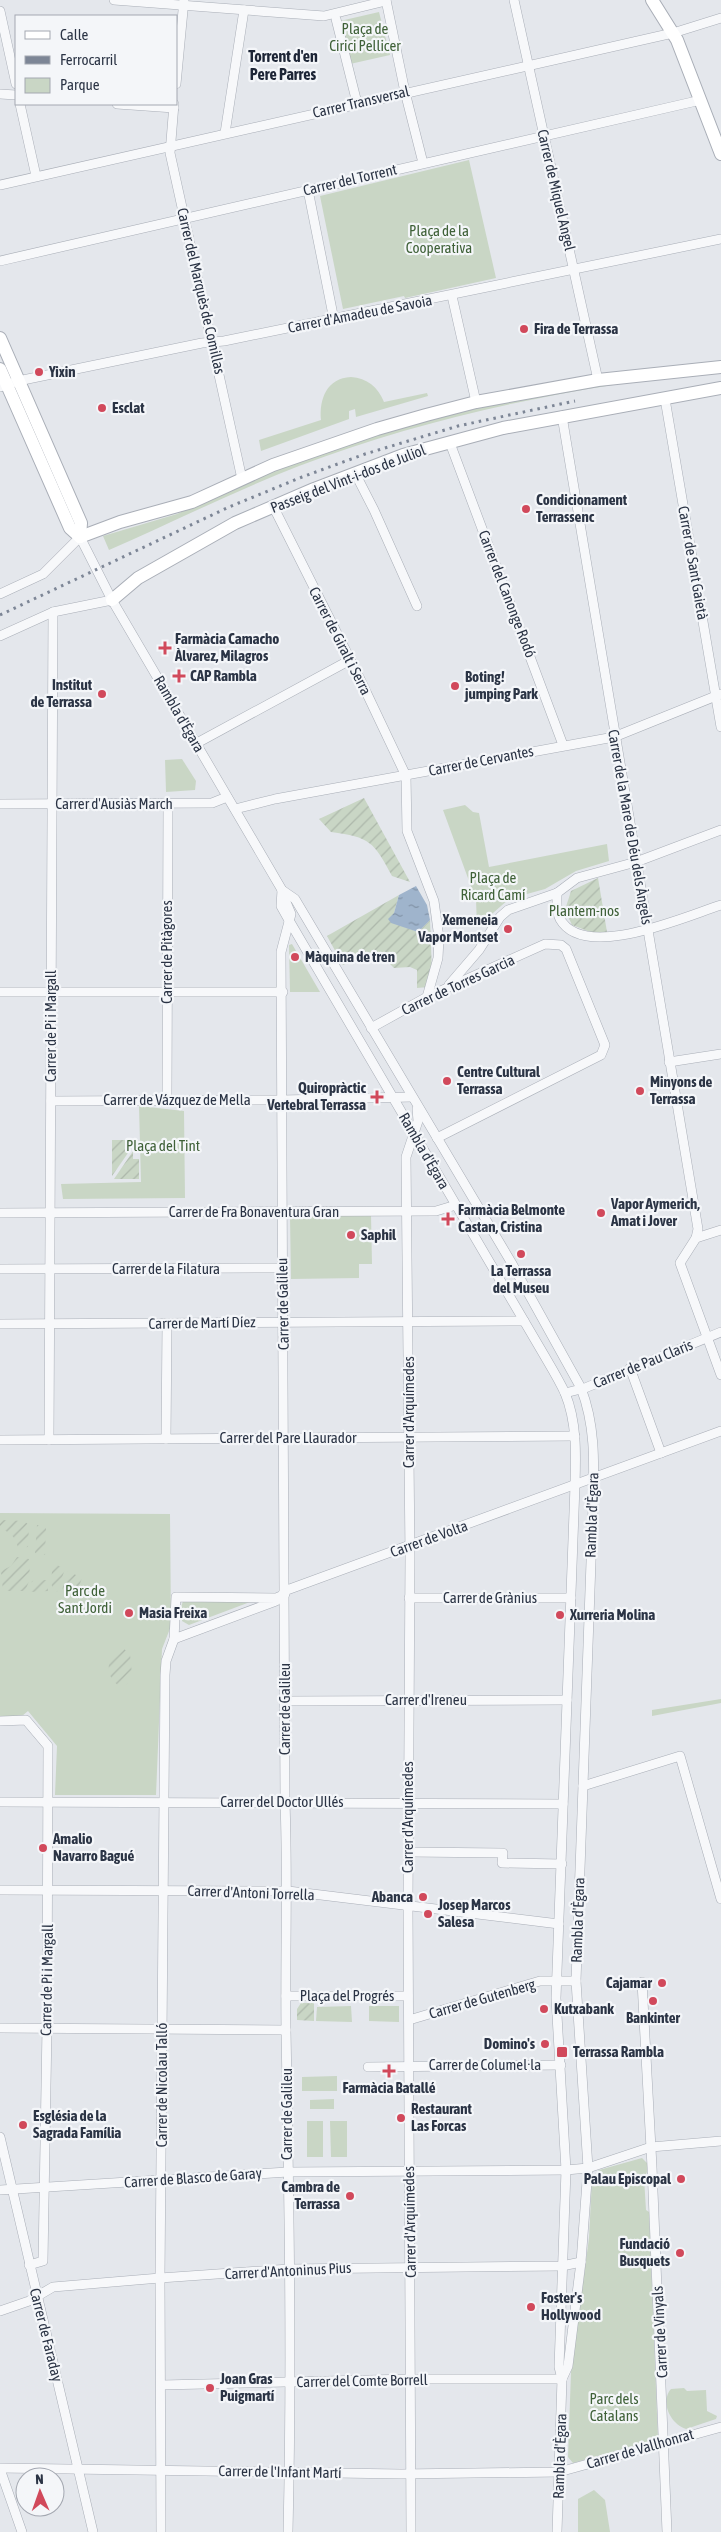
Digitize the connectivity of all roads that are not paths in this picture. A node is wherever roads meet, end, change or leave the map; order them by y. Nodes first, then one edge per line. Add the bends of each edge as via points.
1 (114, 0) edge
2 (514, 0) edge
3 (652, 0) edge
4 (386, 1) edge
5 (184, 3) edge
6 (244, 10) junction
7 (0, 11) edge
8 (721, 18) edge
9 (336, 19) dead end
10 (673, 33) junction
11 (178, 64) edge
12 (527, 66) junction
13 (15, 79) edge
14 (405, 92) junction
15 (0, 94) edge
16 (15, 95) edge
17 (701, 100) junction
18 (357, 103) junction
19 (20, 105) edge
20 (146, 105) edge
21 (174, 106) edge
22 (225, 133) junction
23 (543, 134) junction
24 (170, 145) junction
25 (720, 151) edge
26 (423, 163) junction
27 (36, 176) junction
28 (0, 185) edge
29 (308, 190) junction
30 (184, 218) junction
31 (721, 239) edge
32 (0, 260) edge
33 (574, 270) junction
34 (452, 296) junction
35 (334, 320) junction
36 (0, 338) edge
37 (213, 342) junction
38 (721, 367) edge
39 (0, 369) edge
40 (598, 380) junction
41 (8, 384) edge
42 (721, 388) edge
43 (665, 398) junction
44 (476, 402) junction
45 (562, 416) junction
46 (450, 442) junction
47 (355, 473) junction
48 (242, 478) junction
49 (273, 506) junction
50 (80, 537) junction
51 (0, 594) edge
52 (112, 600) junction
53 (417, 606) dead end
54 (53, 612) junction
55 (0, 636) edge
56 (350, 660) junction
57 (719, 695) edge
58 (721, 727) edge
59 (614, 737) junction
60 (197, 743) junction
61 (563, 745) junction
62 (406, 776) junction
63 (227, 797) junction
64 (0, 804) edge
65 (52, 804) junction
66 (168, 805) junction
67 (235, 809) junction
68 (721, 830) edge
69 (636, 862) junction
70 (282, 890) junction
71 (557, 893) junction
72 (721, 904) edge
73 (290, 922) junction
74 (313, 929) junction
75 (648, 929) junction
76 (0, 992) edge
77 (51, 992) junction
78 (167, 992) junction
79 (283, 992) junction
80 (427, 997) junction
81 (372, 1028) junction
82 (721, 1054) edge
83 (669, 1062) junction
84 (166, 1099) junction
85 (394, 1099) junction
86 (282, 1100) junction
87 (414, 1100) junction
88 (51, 1101) junction
89 (413, 1132) junction
90 (437, 1138) junction
91 (456, 1205) junction
92 (407, 1211) junction
93 (281, 1212) junction
94 (0, 1213) edge
95 (50, 1213) junction
96 (721, 1230) edge
97 (696, 1238) junction
98 (282, 1268) junction
99 (0, 1269) edge
100 (50, 1269) junction
101 (283, 1321) junction
102 (408, 1321) junction
103 (524, 1321) junction
104 (0, 1324) edge
105 (49, 1324) junction
106 (167, 1324) junction
107 (721, 1332) edge
108 (707, 1337) junction
109 (630, 1368) junction
110 (721, 1375) edge
111 (581, 1388) junction
112 (565, 1393) junction
113 (721, 1431) edge
114 (575, 1436) junction
115 (409, 1437) junction
116 (285, 1438) junction
117 (166, 1439) junction
118 (0, 1440) edge
119 (49, 1440) junction
120 (661, 1453) junction
121 (594, 1478) junction
122 (575, 1485) junction
123 (410, 1546) junction
124 (285, 1594) junction
125 (409, 1598) junction
126 (571, 1598) junction
127 (174, 1639) junction
128 (408, 1700) junction
129 (567, 1700) junction
130 (285, 1701) junction
131 (0, 1721) edge
132 (583, 1786) junction
133 (47, 1801) junction
134 (0, 1802) edge
135 (164, 1802) junction
136 (408, 1802) junction
137 (285, 1803) junction
138 (563, 1804) junction
139 (409, 1852) junction
140 (562, 1864) junction
141 (0, 1890) edge
142 (48, 1890) junction
143 (164, 1890) junction
144 (288, 1891) junction
145 (721, 1899) edge
146 (408, 1905) junction
147 (559, 1924) junction
148 (556, 1981) junction
149 (576, 1981) junction
150 (642, 1982) dead end
151 (286, 1996) junction
152 (408, 1996) junction
153 (409, 2020) junction
154 (47, 2027) junction
155 (0, 2028) edge
156 (163, 2029) junction
157 (286, 2030) junction
158 (561, 2065) junction
159 (409, 2066) junction
160 (368, 2067) dead end
161 (0, 2137) edge
162 (721, 2141) edge
163 (651, 2147) junction
164 (588, 2168) junction
165 (566, 2170) junction
166 (410, 2171) junction
167 (288, 2172) junction
168 (162, 2180) junction
169 (44, 2189) junction
170 (0, 2190) edge
171 (12, 2190) junction
172 (581, 2262) junction
173 (29, 2265) junction
174 (411, 2266) junction
175 (562, 2266) junction
176 (290, 2269) junction
177 (160, 2278) junction
178 (36, 2295) junction
179 (0, 2311) edge
180 (411, 2379) junction
181 (562, 2379) junction
182 (290, 2383) junction
183 (162, 2385) junction
184 (721, 2427) edge
185 (665, 2441) junction
186 (0, 2468) edge
187 (78, 2468) junction
188 (162, 2470) junction
189 (290, 2472) junction
190 (559, 2472) junction
191 (410, 2474) junction
192 (22, 2532) edge
193 (93, 2532) edge
194 (161, 2532) edge
195 (288, 2532) edge
196 (411, 2532) edge
197 (557, 2532) edge
198 (667, 2532) edge

1 - 5 street
2 - 12 street, Carrer de Miquel Angel
3 - 10 street
4 - 6 street via 324,16
4 - 14 street
5 - 6 street
5 - 11 street
6 - 22 street
7 - 13 street
8 - 10 street, Carrer Transversal
9 - 18 street
10 - 12 street, Carrer Transversal
10 - 17 street
12 - 14 street, Carrer Transversal
12 - 23 street, Carrer de Miquel Angel
14 - 18 street, Carrer Transversal
14 - 26 street
15 - 16 street
17 - 23 street, Carrer del Torrent
17 - 25 street
18 - 22 street, Carrer Transversal
19 - 27 street
20 - 21 street
21 - 24 street, Carrer del Marquès de Comillas
22 - 24 street, Carrer Transversal
23 - 26 street, Carrer del Torrent
23 - 33 street, Carrer de Miquel Angel
24 - 27 street, Carrer Transversal
24 - 30 street, Carrer del Marquès de Comillas
26 - 29 street, Carrer del Torrent
27 - 28 street, Carrer Transversal
29 - 30 street, Carrer del Torrent
29 - 35 street
30 - 32 street, Carrer del Torrent
30 - 37 street, Carrer del Marquès de Comillas
31 - 33 street, Carrer d'Amadeu de Savoia
33 - 34 street, Carrer d'Amadeu de Savoia
33 - 40 street, Carrer de Miquel Angel
34 - 35 street, Carrer d'Amadeu de Savoia
34 - 44 street
35 - 37 street, Carrer d'Amadeu de Savoia
36 - 41 street
37 - 41 street, Carrer d'Amadeu de Savoia
37 - 48 street, Carrer del Marquès de Comillas
38 - 40 street
39 - 41 street
40 - 44 street
41 - 50 street via 81,523
42 - 43 street, Passeig del Vint-i-dos de Juliol
43 - 45 street, Passeig del Vint-i-dos de Juliol
43 - 57 street, Carrer de Sant Gaietà
44 - 48 street via 377,429
45 - 46 street, Passeig del Vint-i-dos de Juliol
45 - 59 street, Carrer de la Mare de Déu dels Àngels
46 - 47 street, Passeig del Vint-i-dos de Juliol
46 - 61 street, Carrer del Canonge Rodó
47 - 49 street, Passeig del Vint-i-dos de Juliol
47 - 53 street
48 - 50 street via 192,502
49 - 52 street, Passeig del Vint-i-dos de Juliol via 188,548 138,578
49 - 56 street, Carrer de Giralt i Serra
50 - 51 street via 43,574
50 - 52 street, Rambla d'Ègara
52 - 54 street, Passeig del Vint-i-dos de Juliol
52 - 60 street, Rambla d'Ègara
54 - 55 street, Passeig del Vint-i-dos de Juliol
54 - 65 street, Carrer de Pi i Margall
56 - 60 street
56 - 62 street, Carrer de Giralt i Serra
57 - 58 street, Carrer de Sant Gaietà
57 - 59 street, Carrer de Cervantes
59 - 61 street, Carrer de Cervantes
59 - 69 street, Carrer de la Mare de Déu dels Àngels
60 - 63 street, Rambla d'Ègara
61 - 62 street, Carrer de Cervantes
62 - 67 street, Carrer de Cervantes
62 - 80 street via 407,831 434,901 439,938 438,958
63 - 66 street, Carrer d'Ausiàs March via 212,803
63 - 67 street, Rambla d'Ègara
64 - 65 street, Carrer d'Ausiàs March
65 - 66 street, Carrer d'Ausiàs March
65 - 77 street, Carrer de Pi i Margall
66 - 78 street, Carrer de Pitàgores
67 - 70 street, Rambla d'Ègara
68 - 69 street
69 - 71 street via 577,878
69 - 75 street, Carrer de la Mare de Déu dels Àngels
70 - 73 street, Carrer de Galileu via 290,908
70 - 74 street, Rambla d'Ègara via 295,899
71 - 75 street via 560,918 568,930 579,936 603,938
71 - 80 street via 504,913 452,984
72 - 75 street
73 - 74 street via 300,928
73 - 79 street, Carrer de Galileu via 282,942
73 - 85 street, Rambla d'Ègara
74 - 81 street, Rambla d'Ègara
75 - 83 street, Carrer de la Mare de Déu dels Àngels
76 - 77 street
77 - 78 street
77 - 88 street, Carrer de Pi i Margall
78 - 79 street
78 - 84 street, Carrer de Pitàgores
79 - 86 street, Carrer de Galileu
80 - 81 street, Carrer de Torres Garcia
80 - 90 street, Carrer de Torres Garcia via 545,944 562,945 605,1045 601,1056
81 - 87 street, Rambla d'Ègara
82 - 83 street
83 - 97 street, Carrer de la Mare de Déu dels Àngels via 698,1229
84 - 86 street, Carrer de Vázquez de Mella
84 - 88 street, Carrer de Vázquez de Mella
85 - 86 street, Carrer de Vázquez de Mella
85 - 87 street, Rambla d'Ègara
85 - 89 street, Rambla d'Ègara
86 - 93 street, Carrer de Galileu
87 - 89 street, Carrer d'Arquímedes via 418,1121
87 - 90 street, Rambla d'Ègara
88 - 95 street, Carrer de Pi i Margall
89 - 91 street, Rambla d'Ègara
89 - 92 street, Carrer d'Arquímedes via 406,1157
90 - 111 street, Rambla d'Ègara
91 - 92 street, Carrer de Fra Bonaventura Gran via 436,1211
91 - 103 street, Rambla d'Ègara
92 - 93 street, Carrer de Fra Bonaventura Gran
92 - 102 street, Carrer d'Arquímedes
93 - 95 street, Carrer de Fra Bonaventura Gran
93 - 98 street, Carrer de Galileu
94 - 95 street, Carrer de Fra Bonaventura Gran
95 - 100 street, Carrer de Pi i Margall
96 - 97 street
97 - 108 street via 680,1263
98 - 100 street, Carrer de la Filatura
98 - 101 street, Carrer de Galileu
99 - 100 street, Carrer de la Filatura
100 - 105 street, Carrer de Pi i Margall
101 - 102 street, Carrer de Martí Díez
101 - 106 street, Carrer de Martí Díez
101 - 116 street, Carrer de Galileu
102 - 103 street, Carrer de Martí Díez
102 - 115 street, Carrer d'Arquímedes
103 - 112 street, Rambla d'Ègara
104 - 105 street, Carrer de Martí Díez
105 - 106 street, Carrer de Martí Díez
105 - 119 street, Carrer de Pi i Margall
106 - 117 street
107 - 108 street, Carrer de Pau Claris
108 - 109 street, Carrer de Pau Claris
108 - 110 street
109 - 111 street, Carrer de Pau Claris
109 - 120 street
111 - 112 street, Carrer de Pau Claris
111 - 121 street, Rambla d'Ègara via 591,1420
112 - 114 street, Rambla d'Ègara
113 - 120 street, Carrer de Volta
114 - 115 street, Carrer del Pare Llaurador
114 - 122 street, Rambla d'Ègara
115 - 116 street, Carrer del Pare Llaurador
115 - 123 street, Carrer d'Arquímedes
116 - 117 street, Carrer del Pare Llaurador
116 - 124 street, Carrer de Galileu
117 - 119 street, Carrer del Pare Llaurador
118 - 119 street, Carrer del Pare Llaurador
120 - 121 street, Carrer de Volta
121 - 122 street, Carrer de Volta
121 - 132 street, Rambla d'Ègara
122 - 123 street, Carrer de Volta
122 - 126 street, Rambla d'Ègara
123 - 124 street, Carrer de Volta via 287,1590
123 - 125 street, Carrer d'Arquímedes
124 - 127 street, Carrer de Volta via 276,1601
124 - 127 street, Carrer de Nicolau Talló via 276,1598 176,1597
124 - 130 street, Carrer de Galileu
125 - 126 street, Carrer de Grànius
125 - 128 street, Carrer d'Arquímedes
126 - 129 street, Rambla d'Ègara
127 - 135 street, Carrer de Nicolau Talló via 166,1661
128 - 129 street, Carrer d'Ireneu
128 - 130 street, Carrer d'Ireneu
128 - 136 street, Carrer d'Arquímedes
129 - 138 street, Rambla d'Ègara
130 - 137 street, Carrer de Galileu
131 - 133 street, Carrer de Pi i Margall via 26,1720 48,1746
132 - 145 street via 680,1756
132 - 149 street, Rambla d'Ègara
133 - 134 street, Carrer del Doctor Ullés
133 - 135 street, Carrer del Doctor Ullés
133 - 142 street, Carrer de Pi i Margall
135 - 137 street, Carrer del Doctor Ullés
135 - 143 street, Carrer de Nicolau Talló
136 - 137 street, Carrer del Doctor Ullés
136 - 138 street, Carrer del Doctor Ullés
136 - 139 street, Carrer d'Arquímedes
137 - 144 street, Carrer de Galileu
138 - 140 street, Rambla d'Ègara
139 - 140 street via 503,1853 502,1862
139 - 146 street, Carrer d'Arquímedes
140 - 147 street, Rambla d'Ègara
141 - 142 street, Carrer d'Antoni Torrella
142 - 143 street, Carrer d'Antoni Torrella
142 - 154 street, Carrer de Pi i Margall
143 - 144 street, Carrer d'Antoni Torrella
143 - 156 street, Carrer de Nicolau Talló
144 - 146 street, Carrer d'Antoni Torrella
144 - 151 street, Carrer de Galileu
146 - 147 street, Carrer d'Antoni Torrella
146 - 152 street, Carrer d'Arquímedes
147 - 148 street, Rambla d'Ègara
148 - 149 street, Rambla d'Ègara
148 - 153 street, Carrer de Gutenberg via 540,1981
148 - 158 street, Rambla d'Ègara via 556,2032
149 - 164 street, Rambla d'Ègara
150 - 163 street, Carrer de Vinyals
151 - 152 street, Plaça del Progrés
151 - 157 street, Carrer de Galileu
152 - 153 street, Carrer d'Arquímedes
153 - 159 street, Carrer d'Arquímedes
154 - 155 street
154 - 156 street
154 - 169 street, Carrer de Pi i Margall
156 - 157 street
156 - 168 street, Carrer de Nicolau Talló
157 - 167 street, Carrer de Galileu
158 - 159 street, Carrer de Columel·la
158 - 165 street, Rambla d'Ègara
159 - 160 street
159 - 166 street, Carrer d'Arquímedes
161 - 171 street, Carrer de Faraday
162 - 163 street, Carrer de Blasco de Garay
163 - 164 street, Carrer de Blasco de Garay
163 - 185 street, Carrer de Vinyals
164 - 165 street, Carrer de Blasco de Garay
164 - 172 street, Rambla d'Ègara
165 - 166 street, Carrer de Blasco de Garay
165 - 175 street, Rambla d'Ègara
166 - 167 street, Carrer de Blasco de Garay
166 - 174 street, Carrer d'Arquímedes
167 - 168 street, Carrer de Blasco de Garay
167 - 176 street, Carrer de Galileu
168 - 169 street, Carrer de Blasco de Garay
168 - 177 street, Carrer de Nicolau Talló
169 - 171 street, Carrer de Blasco de Garay
169 - 173 street, Carrer de Pi i Margall via 43,2261
170 - 171 street, Carrer de Blasco de Garay
171 - 173 street, Carrer de Faraday
172 - 175 street, Carrer d'Antoninus Pius
172 - 181 street, Rambla d'Ègara via 568,2366
173 - 178 street, Carrer de Faraday
174 - 175 street, Carrer d'Antoninus Pius
174 - 176 street, Carrer d'Antoninus Pius
174 - 180 street, Carrer d'Arquímedes
175 - 181 street, Rambla d'Ègara via 559,2367
176 - 177 street, Carrer d'Antoninus Pius
176 - 182 street, Carrer de Galileu
177 - 178 street, Carrer d'Antoninus Pius via 53,2287
177 - 183 street, Carrer de Nicolau Talló
178 - 179 street, Carrer d'Antoninus Pius via 29,2301
178 - 187 street, Carrer de Faraday
180 - 181 street, Carrer del Comte Borrell
180 - 182 street, Carrer del Comte Borrell
180 - 191 street, Carrer d'Arquímedes
181 - 190 street, Rambla d'Ègara
182 - 183 street, Carrer del Comte Borrell
182 - 189 street, Carrer de Galileu
183 - 188 street, Carrer de Nicolau Talló
184 - 185 street, Carrer de Vallhonrat
185 - 190 street, Carrer de Vallhonrat
185 - 198 street, Carrer de Vinyals
186 - 187 street, Carrer de l'Infant Martí
186 - 192 street
187 - 188 street, Carrer de l'Infant Martí
187 - 193 street, Carrer de Faraday
188 - 189 street, Carrer de l'Infant Martí
188 - 194 street, Carrer de Nicolau Talló
189 - 191 street, Carrer de l'Infant Martí
189 - 195 street, Carrer de Galileu
190 - 191 street, Carrer de l'Infant Martí
190 - 197 street, Rambla d'Ègara
191 - 196 street, Carrer d'Arquímedes

